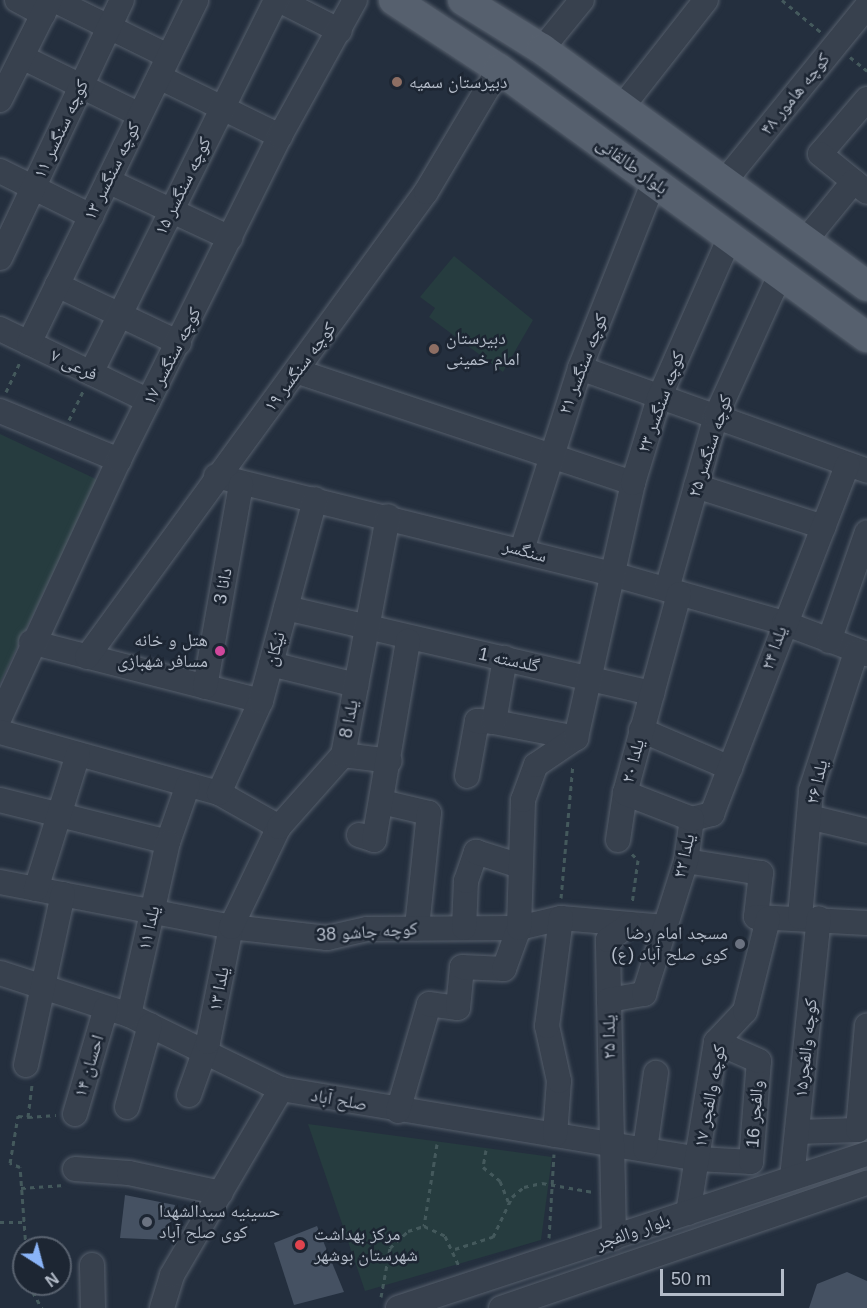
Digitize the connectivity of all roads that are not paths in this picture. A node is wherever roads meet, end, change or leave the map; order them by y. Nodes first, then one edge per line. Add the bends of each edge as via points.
1 (17, 0) edge
2 (122, 0) edge
3 (196, 0) edge
4 (278, 0) edge
5 (356, 0) edge
6 (393, 0) edge
7 (462, 0) edge
8 (582, 0) edge
9 (706, 0) edge
10 (49, 5) edge
11 (867, 6) edge
12 (107, 26) junction
13 (340, 31) junction
14 (542, 49) junction
15 (22, 57) junction
16 (163, 66) junction
17 (499, 69) junction
18 (80, 86) junction
19 (867, 99) edge
20 (0, 100) edge
21 (222, 107) junction
22 (622, 107) junction
23 (140, 115) junction
24 (280, 136) junction
25 (0, 171) edge
26 (108, 181) junction
27 (654, 181) junction
28 (724, 182) junction
29 (34, 187) junction
30 (860, 187) edge
31 (170, 210) junction
32 (91, 216) junction
33 (730, 237) junction
34 (230, 238) junction
35 (805, 241) junction
36 (0, 258) edge
37 (780, 275) junction
38 (57, 285) junction
39 (867, 286) edge
40 (120, 315) junction
41 (0, 329) edge
42 (867, 337) edge
43 (29, 343) junction
44 (179, 343) junction
45 (580, 368) junction
46 (299, 372) junction
47 (91, 373) junction
48 (659, 398) junction
49 (149, 401) junction
50 (2, 402) edge
51 (716, 417) junction
52 (549, 457) junction
53 (118, 460) junction
54 (858, 468) edge
55 (216, 476) junction
56 (633, 483) junction
57 (241, 484) junction
58 (696, 486) junction
59 (315, 499) junction
60 (388, 516) junction
61 (824, 527) junction
62 (867, 532) edge
63 (522, 550) junction
64 (612, 574) junction
65 (856, 591) edge
66 (673, 592) junction
67 (286, 608) junction
68 (368, 623) junction
69 (784, 623) junction
70 (408, 640) junction
71 (830, 641) junction
72 (31, 642) junction
73 (862, 653) edge
74 (87, 657) junction
75 (505, 658) junction
76 (271, 664) junction
77 (592, 679) junction
78 (356, 685) junction
79 (205, 687) junction
80 (652, 693) junction
81 (261, 700) junction
82 (2, 704) edge
83 (494, 722) junction
84 (641, 730) junction
85 (0, 732) edge
86 (576, 738) junction
87 (78, 754) junction
88 (343, 756) junction
89 (390, 761) junction
90 (730, 768) junction
91 (467, 776) dead end
92 (188, 785) junction
93 (219, 793) junction
94 (625, 793) junction
95 (0, 800) edge
96 (382, 802) junction
97 (55, 814) junction
98 (809, 817) junction
99 (692, 819) junction
100 (279, 827) junction
101 (867, 831) edge
102 (359, 835) dead end
103 (618, 840) road end
104 (168, 842) junction
105 (686, 861) junction
106 (517, 865) junction
107 (0, 882) edge
108 (36, 889) junction
109 (63, 894) junction
110 (153, 911) junction
111 (561, 918) junction
112 (810, 918) junction
113 (768, 919) junction
114 (867, 923) edge
115 (630, 924) junction
116 (231, 927) junction
117 (665, 927) junction
118 (417, 928) junction
119 (464, 928) junction
120 (519, 928) junction
121 (0, 973) edge
122 (44, 987) junction
123 (609, 1000) junction
124 (128, 1016) junction
125 (867, 1025) edge
126 (716, 1042) junction
127 (205, 1050) junction
128 (26, 1065) road end
129 (656, 1073) dead end
130 (864, 1082) edge
131 (281, 1089) junction
132 (189, 1095) dead end
133 (127, 1107) dead end
134 (398, 1111) junction
135 (75, 1114) road end
136 (797, 1132) junction
137 (555, 1135) junction
138 (610, 1143) junction
139 (645, 1149) junction
140 (867, 1154) edge
141 (698, 1159) junction
142 (75, 1169) road end
143 (792, 1178) junction
144 (867, 1184) edge
145 (221, 1193) junction
146 (688, 1213) junction
147 (614, 1238) junction
148 (92, 1265) dead end
149 (93, 1308) edge
150 (162, 1308) edge
151 (398, 1308) edge
152 (501, 1308) edge

1 - 10 street
2 - 12 street, کوچه سنگسر ۱۱
3 - 16 street, کوچه سنگسر ۱۳
4 - 13 street, کوچه سنگسر ۱۵
4 - 21 street, کوچه سنگسر ۱۵
5 - 13 street, کوچه سنگسر ۱۷
6 - 17 main road, بلوار طالقانی
7 - 14 main road
8 - 14 street
9 - 22 street
10 - 12 street
10 - 15 street
11 - 28 street, کوچه هامور ۴۸
12 - 16 street
12 - 18 street, کوچه سنگسر ۱۱
13 - 24 street, کوچه سنگسر ۱۷
14 - 22 main road
15 - 18 street
15 - 20 street
16 - 21 street
16 - 23 street, کوچه سنگسر ۱۳
17 - 27 main road, بلوار طالقانی
17 - 46 street, کوچه سنگسر ۱۹ via 426,192
18 - 23 street
18 - 29 street, کوچه سنگسر ۱۱
19 - 30 street via 820,154
21 - 24 street
21 - 31 street, کوچه سنگسر ۱۵
22 - 28 main road
23 - 26 street, کوچه سنگسر ۱۳
24 - 34 street, کوچه سنگسر ۱۷
25 - 29 street
26 - 31 street
26 - 32 street, کوچه سنگسر ۱۳
27 - 33 main road, بلوار طالقانی
27 - 45 street, کوچه سنگسر ۲۱
28 - 35 main road
29 - 32 street
29 - 36 street, کوچه سنگسر ۱۱
30 - 35 street
31 - 34 street
31 - 40 street, کوچه سنگسر ۱۵
32 - 38 street, کوچه سنگسر ۱۳
33 - 37 main road, بلوار طالقانی
33 - 48 street, کوچه سنگسر ۲۳
34 - 44 street, کوچه سنگسر ۱۷
35 - 39 main road
37 - 42 main road, بلوار طالقانی
37 - 51 street, کوچه سنگسر ۲۵
38 - 40 street
38 - 43 street, کوچه سنگسر ۱۳
40 - 44 street
40 - 47 street, کوچه سنگسر ۱۵
41 - 43 street, فرعی ۷
43 - 47 street, فرعی ۷
44 - 49 street, کوچه سنگسر ۱۷
45 - 48 street
45 - 52 street, کوچه سنگسر ۲۱
46 - 52 street
46 - 55 street, کوچه سنگسر ۱۹
47 - 49 street, فرعی ۷
48 - 51 street
48 - 56 street, کوچه سنگسر ۲۳
49 - 53 street, کوچه سنگسر ۱۷
50 - 53 street via 60,438
51 - 54 street
51 - 58 street, کوچه سنگسر ۲۵
52 - 56 street
52 - 63 street, کوچه سنگسر ۲۱
53 - 72 street, کوچه سنگسر ۱۷
54 - 61 street, یلدا ۲۴
55 - 57 street, سنگسر
55 - 74 street, کوچه سنگسر ۱۹
56 - 64 street, کوچه سنگسر ۲۳
57 - 59 street, سنگسر
57 - 79 street, دانا 3
58 - 61 street
58 - 66 street, کوچه سنگسر ۲۵
59 - 60 street, سنگسر
59 - 67 street, نیکان
60 - 63 street, سنگسر
60 - 68 street, یلدا 8
61 - 69 street, یلدا ۲۴
62 - 65 street
63 - 64 street, سنگسر
64 - 66 street, سنگسر
64 - 77 street, کوچه سنگسر ۲۳
65 - 71 street
66 - 69 street, سنگسر
66 - 80 street, یلدا ۲۰
67 - 68 street, گلدسته 1
67 - 76 street, نیکان
68 - 70 street, گلدسته 1
68 - 78 street, یلدا 8
69 - 71 street, سنگسر
69 - 90 street, یلدا ۲۴
70 - 75 street, گلدسته 1
70 - 89 street
71 - 73 street, سنگسر
72 - 74 street
72 - 82 street, کوچه سنگسر ۱۷
73 - 98 street, یلدا ۲۶ via 811,790
74 - 79 street
75 - 77 street, گلدسته 1
75 - 83 street
76 - 78 street
76 - 81 street, نیکان
77 - 80 street, گلدسته 1
77 - 86 street, کوچه سنگسر ۲۳
78 - 88 street, یلدا 8
79 - 81 street
80 - 84 street, یلدا ۲۰
81 - 93 street, نیکان
83 - 86 street
83 - 91 street via 477,721
84 - 90 street
84 - 94 street, یلدا ۲۰
85 - 87 street
86 - 106 street via 536,765 523,800
87 - 92 street
87 - 97 street
88 - 89 street
88 - 100 street, یلدا 8
89 - 96 street
90 - 99 street, یلدا ۲۴ via 712,814
92 - 93 street
92 - 104 street, یلدا ۱۱
93 - 100 street
94 - 99 street, یلدا ۲۲
94 - 103 street, یلدا ۲۰
95 - 97 street
96 - 102 street via 374,840
96 - 118 street via 429,813
97 - 104 street
97 - 108 street
98 - 101 street
98 - 112 street, یلدا ۲۶
99 - 105 street, یلدا ۲۲
100 - 116 street, یلدا 8
104 - 110 street, یلدا ۱۱
105 - 113 street via 761,873 756,917
105 - 117 street, یلدا ۲۲
106 - 119 street via 476,852 466,881
106 - 120 street
107 - 108 street, کوچه جاشو 38
108 - 109 street, کوچه جاشو 38
109 - 110 street, کوچه جاشو 38
109 - 122 street
110 - 116 street, کوچه جاشو 38
110 - 124 street, یلدا ۱۱
111 - 115 street, کوچه جاشو 38
111 - 120 street, کوچه جاشو 38
111 - 137 street via 547,1026 559,1081
112 - 113 street
112 - 114 street
112 - 136 street, کوچه والفجر۱۵
113 - 126 street, کوچه والفجر ۱۷ via 746,1011
115 - 117 street, کوچه جاشو 38
115 - 123 street via 608,940
116 - 118 street, کوچه جاشو 38 via 327,938 367,929
116 - 127 street, یلدا ۱۳
117 - 123 street, یلدا ۲۵ via 644,994
118 - 119 street, کوچه جاشو 38
119 - 120 street, کوچه جاشو 38
120 - 134 street via 504,969 462,968 458,1008 429,1004
121 - 122 street, صلح آباد
122 - 124 street, صلح آباد
122 - 128 street
123 - 138 street, یلدا ۲۵
124 - 127 street, صلح آباد
124 - 133 street
124 - 135 street, احسان ۱۴
125 - 130 street
126 - 141 street, کوچه والفجر ۱۷
126 - 141 street, والفجر 16 via 759,1061 751,1162
127 - 131 street, صلح آباد
127 - 132 street, یلدا ۱۳
129 - 139 street
130 - 136 street via 858,1130
131 - 134 street, صلح آباد
131 - 145 street
134 - 137 street, صلح آباد
136 - 143 street, کوچه والفجر۱۵
137 - 138 street, صلح آباد
138 - 139 street, صلح آباد
138 - 147 street, یلدا ۲۵
139 - 141 street, صلح آباد
140 - 143 street, بلوار والفجر
141 - 146 street, کوچه والفجر ۱۷
142 - 145 street via 129,1173
143 - 146 street, بلوار والفجر
144 - 152 street, بلوار والفجر
145 - 150 street via 172,1275
146 - 147 street, بلوار والفجر
147 - 151 street, بلوار والفجر
148 - 149 street

